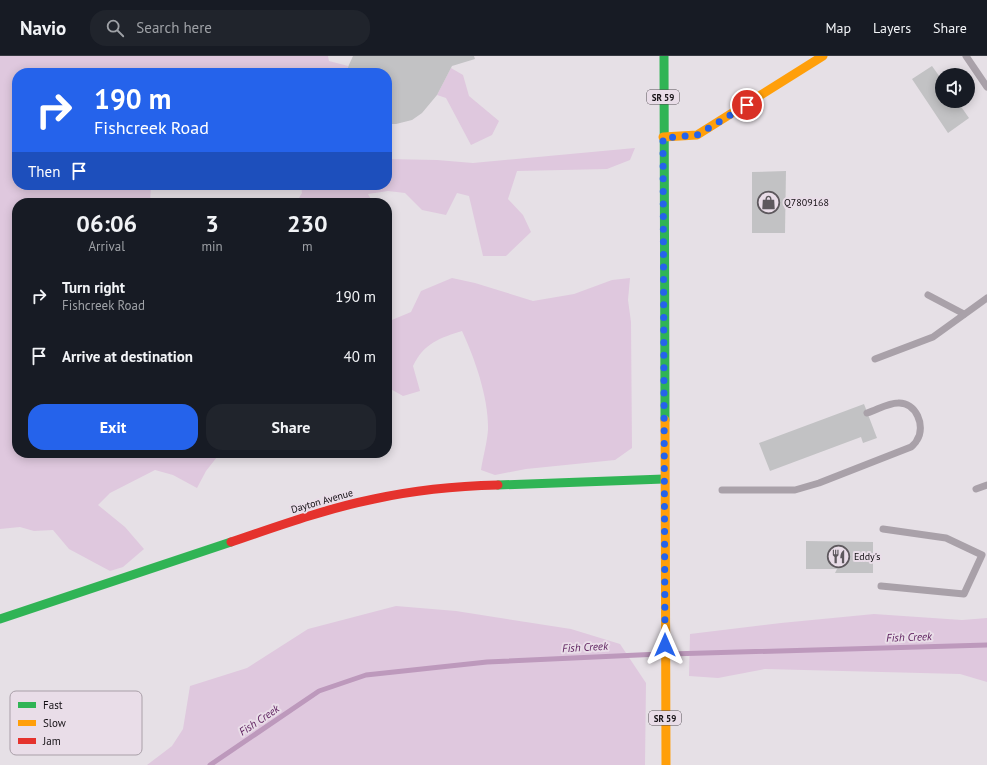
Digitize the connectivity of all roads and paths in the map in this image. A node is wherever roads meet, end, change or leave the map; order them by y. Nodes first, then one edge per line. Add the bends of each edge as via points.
1 (664, 56) edge
2 (823, 56) edge
3 (966, 56) edge
4 (987, 87) edge
5 (663, 138) junction
6 (928, 295) dead end
7 (987, 298) edge
8 (964, 314) junction
9 (875, 359) dead end
10 (867, 413) dead end
11 (664, 479) junction
12 (987, 485) edge
13 (976, 488) dead end
14 (722, 490) dead end
15 (883, 529) dead end
16 (882, 586) dead end
17 (0, 620) edge
18 (666, 765) edge

1 - 5 main road, SR 59
2 - 5 main road via 697,135
3 - 4 lane
5 - 11 main road, SR 59
6 - 8 lane
7 - 8 lane
8 - 9 lane via 933,337
10 - 14 lane via 892,404 908,405 918,418 918,440 911,447 795,490
11 - 17 main road, Dayton Avenue via 458,486 372,499 299,519
11 - 18 main road, SR 59
12 - 13 lane
15 - 16 lane via 946,538 982,555 964,594

